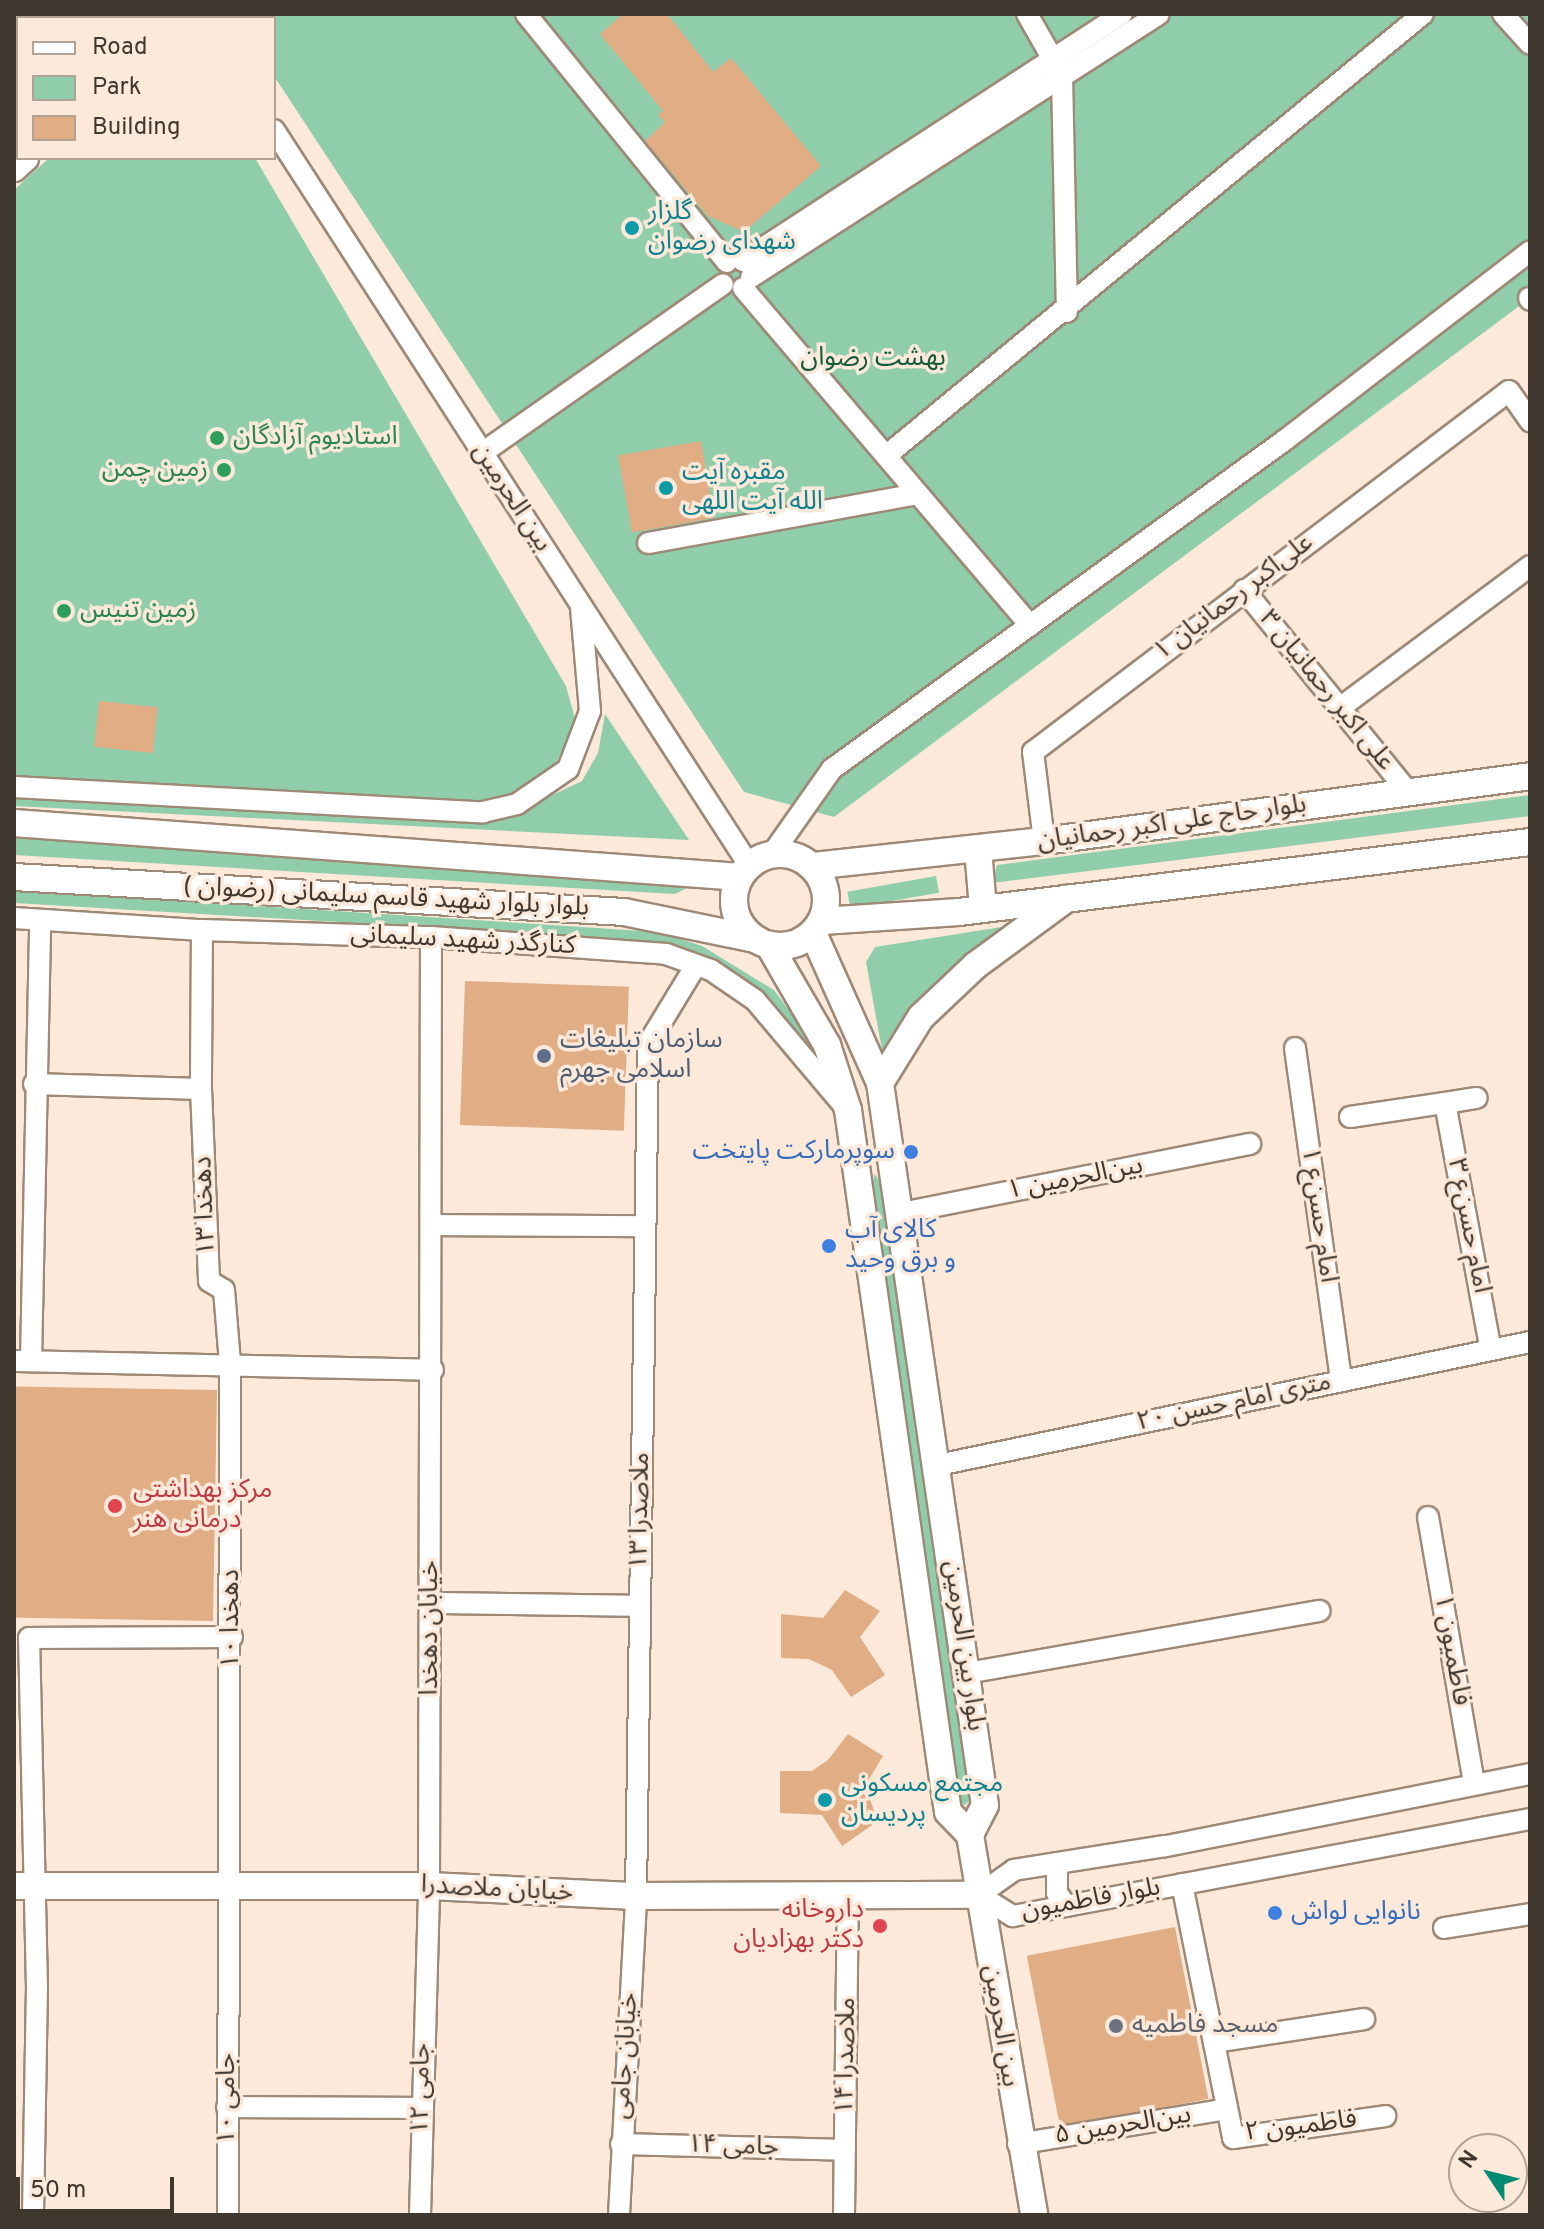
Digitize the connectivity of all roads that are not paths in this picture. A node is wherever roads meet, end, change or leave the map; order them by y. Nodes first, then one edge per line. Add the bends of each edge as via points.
1 (526, 14) edge
2 (1027, 14) edge
3 (1122, 14) edge
4 (1159, 14) edge
5 (1423, 14) edge
6 (1503, 14) edge
7 (1530, 44) edge
8 (1058, 67) junction
9 (276, 133) edge
10 (1530, 251) edge
11 (737, 275) junction
12 (1067, 312) junction
13 (1530, 421) edge
14 (482, 453) junction
15 (887, 455) junction
16 (917, 494) junction
17 (648, 543) dead end
18 (1530, 566) edge
19 (1244, 590) junction
20 (580, 605) junction
21 (1030, 625) junction
22 (1341, 707) junction
23 (1530, 776) edge
24 (14, 787) edge
25 (1408, 792) junction
26 (14, 823) edge
27 (1044, 841) junction
28 (1530, 842) edge
29 (978, 849) junction
30 (754, 865) junction
31 (813, 866) junction
32 (14, 877) edge
33 (1067, 898) junction
34 (983, 908) junction
35 (14, 918) edge
36 (40, 920) junction
37 (818, 927) junction
38 (202, 930) junction
39 (431, 937) junction
40 (762, 942) junction
41 (696, 965) junction
42 (1295, 1048) dead end
43 (880, 1083) junction
44 (34, 1084) junction
45 (201, 1089) junction
46 (1477, 1098) dead end
47 (1445, 1103) junction
48 (848, 1110) junction
49 (1350, 1117) dead end
50 (1250, 1144) dead end
51 (892, 1158) junction
52 (856, 1166) junction
53 (901, 1213) junction
54 (432, 1225) junction
55 (644, 1226) junction
56 (1530, 1342) edge
57 (1491, 1350) junction
58 (23, 1361) edge
59 (230, 1363) junction
60 (433, 1370) junction
61 (1341, 1381) junction
62 (938, 1465) junction
63 (1428, 1517) dead end
64 (431, 1603) junction
65 (640, 1606) junction
66 (1320, 1611) dead end
67 (232, 1637) junction
68 (967, 1673) junction
69 (1530, 1774) edge
70 (1474, 1784) junction
71 (1530, 1819) edge
72 (970, 1835) junction
73 (1057, 1863) junction
74 (1182, 1884) junction
75 (24, 1886) edge
76 (230, 1886) junction
77 (429, 1886) junction
78 (979, 1895) junction
79 (636, 1896) junction
80 (848, 1898) junction
81 (1066, 1906) junction
82 (1530, 1914) edge
83 (1444, 1928) dead end
84 (423, 1964) joint
85 (1364, 2019) dead end
86 (1214, 2042) junction
87 (24, 2100) edge
88 (227, 2107) junction
89 (422, 2108) junction
90 (1227, 2109) junction
91 (1385, 2116) dead end
92 (621, 2144) junction
93 (1018, 2144) junction
94 (845, 2150) junction
95 (33, 2215) edge
96 (228, 2215) edge
97 (420, 2215) edge
98 (619, 2215) edge
99 (844, 2215) edge
100 (1034, 2215) edge

1 - 11 street
2 - 8 street
3 - 8 street
4 - 8 street
5 - 12 street
6 - 7 street
8 - 11 street
8 - 12 street
9 - 14 street, بین الحرمین
10 - 21 street via 1285,440
11 - 14 street
11 - 15 street
12 - 15 street
13 - 19 street, علی‌اکبر رحمانیان ۱ via 1509,391
14 - 20 street, بین الحرمین
15 - 16 street
16 - 17 street
16 - 21 street
18 - 22 street
19 - 22 street, علی اکبر رحمانیان ۳
19 - 27 street, علی‌اکبر رحمانیان ۱ via 1033,752
20 - 24 street via 590,711 568,769 517,804 483,812
20 - 30 street, بین الحرمین
21 - 30 street via 832,769
22 - 25 street, علی اکبر رحمانیان ۳
23 - 25 main road, بلوار حاج علی اکبر رحمانیان
25 - 27 main road, بلوار حاج علی اکبر رحمانیان
26 - 30 main road, بلوار بلوار شهید قاسم سلیمانی (رضوان )
27 - 29 main road, بلوار حاج علی اکبر رحمانیان
28 - 33 main road
29 - 31 main road, بلوار حاج علی اکبر رحمانیان
29 - 34 main road
30 - 31 main road via 787,854
30 - 40 main road via 734,904 737,917
31 - 37 main road via 826,892
32 - 40 main road, بلوار بلوار شهید قاسم سلیمانی (رضوان ) via 624,912
33 - 34 main road
33 - 43 main road via 976,965 921,1017
34 - 37 main road
35 - 36 street, کنارگذر شهید سلیمانی
36 - 38 street, کنارگذر شهید سلیمانی
36 - 44 street
37 - 40 main road via 785,946
37 - 43 main road, بلوار بین الحرمین
38 - 39 street, کنارگذر شهید سلیمانی
38 - 45 street
39 - 41 street, کنارگذر شهید سلیمانی via 666,954
39 - 54 street, خیابان دهخدا
40 - 48 main road, بلوار بین الحرمین via 827,1045
41 - 48 street, کنارگذر شهید سلیمانی via 755,1000
41 - 55 street, ملاصدرا ۱۳ via 648,1044
42 - 61 street, امام حسن‌ع ۱
43 - 51 main road, بلوار بین الحرمین
44 - 45 street
44 - 58 street
45 - 59 street, دهخدا ۱۳ via 209,1281 224,1290
46 - 47 street
47 - 49 street
47 - 57 street, امام حسن‌ع ۳
48 - 52 main road, بلوار بین الحرمین
50 - 53 street, بین‌الحرمین ۱
51 - 52 main road
51 - 53 main road, بلوار بین الحرمین
52 - 72 main road, بلوار بین الحرمین via 948,1812
53 - 62 main road, بلوار بین الحرمین
54 - 55 street
54 - 60 street, خیابان دهخدا
55 - 65 street, ملاصدرا ۱۳
56 - 57 street, ۲۰ متری امام حسن
57 - 61 street, ۲۰ متری امام حسن
58 - 59 street
59 - 60 street
59 - 67 street, دهخدا ۱۰
60 - 64 street, خیابان دهخدا
61 - 62 street, ۲۰ متری امام حسن
62 - 68 main road, بلوار بین الحرمین
63 - 70 street, فاطمیون ۱
64 - 65 street
64 - 77 street, خیابان دهخدا
65 - 79 street, ملاصدرا ۱۳
66 - 68 street
67 - 75 street via 29,1638 32,1803
67 - 76 street, دهخدا ۱۰
68 - 72 main road, بلوار بین الحرمین via 985,1805
69 - 70 street, بلوار فاطمیون
70 - 73 street, بلوار فاطمیون
71 - 74 street, بلوار فاطمیون
72 - 78 main road, بین الحرمین
73 - 78 street, بلوار فاطمیون via 1014,1870
73 - 81 street via 1057,1893
74 - 81 street, بلوار فاطمیون
74 - 86 street, فاطمیون ۲
75 - 76 main road, خیابان ملاصدرا
75 - 87 street via 37,1988
76 - 77 main road, خیابان ملاصدرا
76 - 88 street, جامی ۱۰
77 - 79 main road, خیابان ملاصدرا
77 - 84 street, خیابان دهخدا
78 - 80 main road, خیابان ملاصدرا
78 - 81 street, بلوار فاطمیون via 1013,1916
78 - 93 main road, بین الحرمین
79 - 80 main road, خیابان ملاصدرا
79 - 92 street, خیابان جامی
80 - 94 street, ملاصدرا ۱۴
82 - 83 street
84 - 89 street, جامی ۱۲
85 - 86 street
86 - 90 street, فاطمیون ۲
87 - 95 street
88 - 89 street
88 - 96 street, جامی ۱۰
89 - 97 street, جامی ۱۲
90 - 91 street, فاطمیون ۲ via 1233,2138
90 - 93 street, بین‌الحرمین ۵
92 - 94 street, جامی ۱۴
92 - 98 street, خیابان جامی
93 - 100 main road, بین الحرمین
94 - 99 street, ملاصدرا ۱۴

